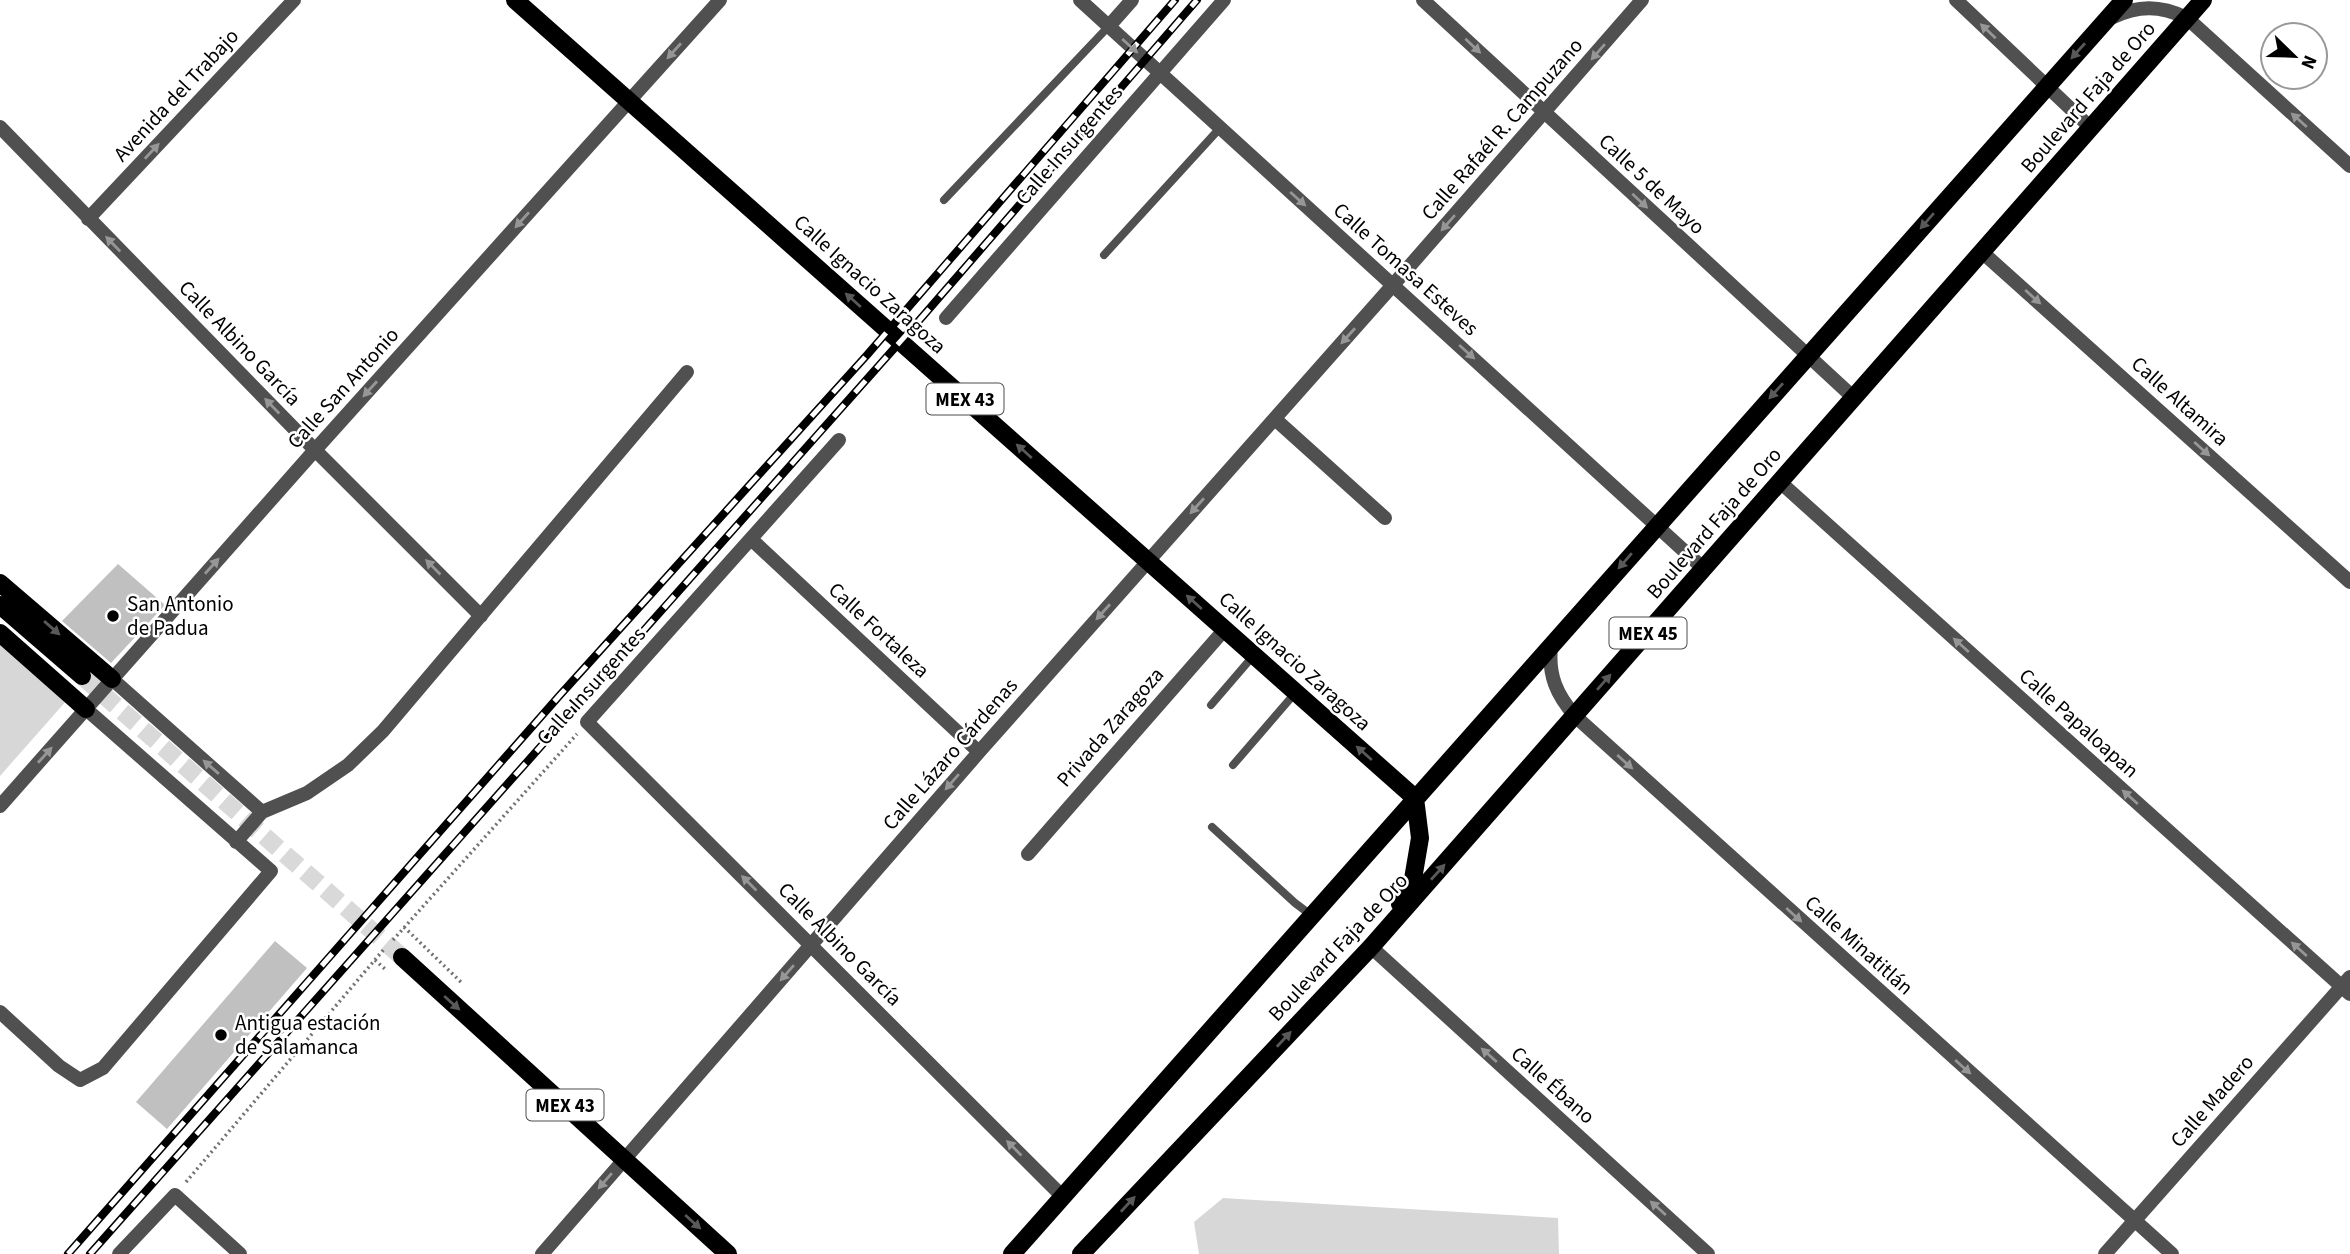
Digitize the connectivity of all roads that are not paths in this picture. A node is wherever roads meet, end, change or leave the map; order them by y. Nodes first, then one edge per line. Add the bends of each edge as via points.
1 (294, 0) edge
2 (515, 0) edge
3 (720, 0) edge
4 (1080, 0) edge
5 (1132, 0) edge
6 (1224, 0) edge
7 (1423, 0) edge
8 (1643, 0) edge
9 (1955, 0) edge
10 (2123, 0) edge
11 (2203, 0) edge
12 (2187, 18) junction
13 (1109, 26) junction
14 (2098, 28) junction
15 (1159, 73) junction
16 (2046, 86) junction
17 (630, 101) junction
18 (1545, 113) junction
19 (0, 127) edge
20 (1220, 128) junction
21 (2091, 128) junction
22 (2350, 166) edge
23 (944, 200) dead end
24 (88, 219) junction
25 (1982, 252) junction
26 (1104, 256) dead end
27 (1393, 285) junction
28 (946, 318) dead end
29 (1808, 356) junction
30 (687, 372) dead end
31 (1854, 398) junction
32 (1275, 419) junction
33 (839, 440) dead end
34 (315, 450) junction
35 (1780, 482) junction
36 (1385, 518) dead end
37 (1657, 526) junction
38 (751, 539) junction
39 (1148, 561) junction
40 (1704, 569) junction
41 (2350, 582) edge
42 (0, 583) edge
43 (0, 605) edge
44 (481, 615) junction
45 (1224, 629) junction
46 (0, 633) edge
47 (1550, 647) junction
48 (1254, 655) junction
49 (82, 676) tunnel mouth
50 (112, 679) junction
51 (1296, 692) junction
52 (1211, 705) dead end
53 (86, 709) junction
54 (1575, 716) junction
55 (587, 722) joint
56 (979, 751) junction
57 (1233, 765) dead end
58 (1415, 798) junction
59 (0, 806) edge
60 (262, 812) junction
61 (1212, 827) dead end
62 (236, 842) junction
63 (1028, 854) dead end
64 (1311, 915) junction
65 (811, 945) junction
66 (1371, 947) junction
67 (402, 957) tunnel mouth
68 (2347, 986) edge
69 (0, 1012) edge
70 (624, 1159) junction
71 (1062, 1196) junction
72 (2134, 1222) junction
73 (119, 1254) edge
74 (240, 1254) edge
75 (542, 1254) edge
76 (728, 1254) edge
77 (1012, 1254) edge
78 (1081, 1254) edge
79 (1708, 1254) edge
80 (2105, 1254) edge
81 (2172, 1254) edge

24 -> 1 street, Avenida del Trabajo
2 - 17 main road, Calle Ignacio Zaragoza / MEX 43
3 -> 17 street, Calle San Antonio
4 - 13 street, Calle Tomasa Esteves
5 - 13 street
6 - 15 street, Calle Insurgentes
7 -> 18 street, Calle 5 de Mayo
8 -> 18 street, Calle Rafaél R. Campuzano
16 -> 9 street
10 - 14 main road, Boulevard Faja de Oro / MEX 45
11 - 12 main road, Boulevard Faja de Oro / MEX 45
12 - 14 street via 2141,8
12 - 21 main road, Boulevard Faja de Oro / MEX 45
22 -> 12 street
13 -> 15 street, Calle Tomasa Esteves
13 - 23 lane
14 -> 16 main road, Boulevard Faja de Oro / MEX 45
15 - 20 street, Calle Tomasa Esteves
15 - 28 street, Calle Insurgentes
16 - 21 street
16 -> 29 main road, Boulevard Faja de Oro / MEX 45
17 -> 34 street, Calle San Antonio
39 -> 17 main road, Calle Ignacio Zaragoza / MEX 43
18 -> 27 street, Calle Rafaél R. Campuzano
18 -> 29 street, Calle 5 de Mayo
19 - 24 street, Calle Albino García
20 - 26 lane
20 -> 27 street, Calle Tomasa Esteves
21 - 25 main road, Boulevard Faja de Oro / MEX 45
34 -> 24 street, Calle Albino García
25 - 31 main road, Boulevard Faja de Oro / MEX 45
25 -> 41 street, Calle Altamira
27 -> 32 street, Calle Lázaro Cárdenas
27 -> 37 street, Calle Tomasa Esteves
29 - 31 street, Calle 5 de Mayo
29 -> 37 main road, Boulevard Faja de Oro / MEX 45
30 - 44 street
31 - 35 main road, Boulevard Faja de Oro / MEX 45
32 - 36 street
32 -> 39 street, Calle Lázaro Cárdenas
33 - 38 street, Calle Insurgentes
44 -> 34 street, Calle Albino García
50 -> 34 street, Calle San Antonio
35 - 40 main road, Boulevard Faja de Oro / MEX 45
68 -> 35 street, Calle Papaloapan
37 - 40 street, Calle Tomasa Esteves
37 -> 47 main road, Boulevard Faja de Oro / MEX 45
38 - 55 street, Calle Insurgentes
38 - 56 street, Calle Fortaleza
45 -> 39 main road, Calle Ignacio Zaragoza / MEX 43
39 -> 56 street, Calle Lázaro Cárdenas
54 -> 40 main road, Boulevard Faja de Oro / MEX 45
42 -> 50 main road
43 - 49 main road
44 - 60 street via 383,731 348,765 307,793
45 - 48 main road, Calle Ignacio Zaragoza / MEX 43
45 - 63 street, Privada Zaragoza
46 - 53 main road
47 - 54 street, Calle Minatitlán via 1552,680
47 - 58 main road, Boulevard Faja de Oro / MEX 45
48 - 51 main road, Calle Ignacio Zaragoza / MEX 43
48 - 52 lane
50 - 53 street, Calle San Antonio
60 -> 50 street
51 - 57 lane
58 -> 51 main road, Calle Ignacio Zaragoza / MEX 43
59 -> 53 street, Calle San Antonio
53 - 62 street
66 -> 54 main road, Boulevard Faja de Oro / MEX 45
54 -> 72 street, Calle Minatitlán
65 -> 55 street, Calle Albino García
56 -> 65 street, Calle Lázaro Cárdenas
58 - 64 main road, Boulevard Faja de Oro / MEX 45
58 - 66 main road via 1420,838 1413,879
60 - 62 street
61 - 64 lane
62 - 69 street via 271,871 103,1068 80,1080
64 - 71 main road, Boulevard Faja de Oro / MEX 45
65 -> 70 street, Calle Lázaro Cárdenas
71 -> 65 street, Calle Albino García
78 -> 66 main road, Boulevard Faja de Oro / MEX 45
79 -> 66 street, Calle Ébano
67 -> 70 main road, MEX 43
68 - 72 street, Calle Madero
70 -> 75 street, Calle Lázaro Cárdenas
70 -> 76 main road, MEX 43
71 - 77 main road, Boulevard Faja de Oro / MEX 45
72 - 80 street, Calle Madero
72 - 81 street, Calle Minatitlán
73 - 74 street via 175,1195

